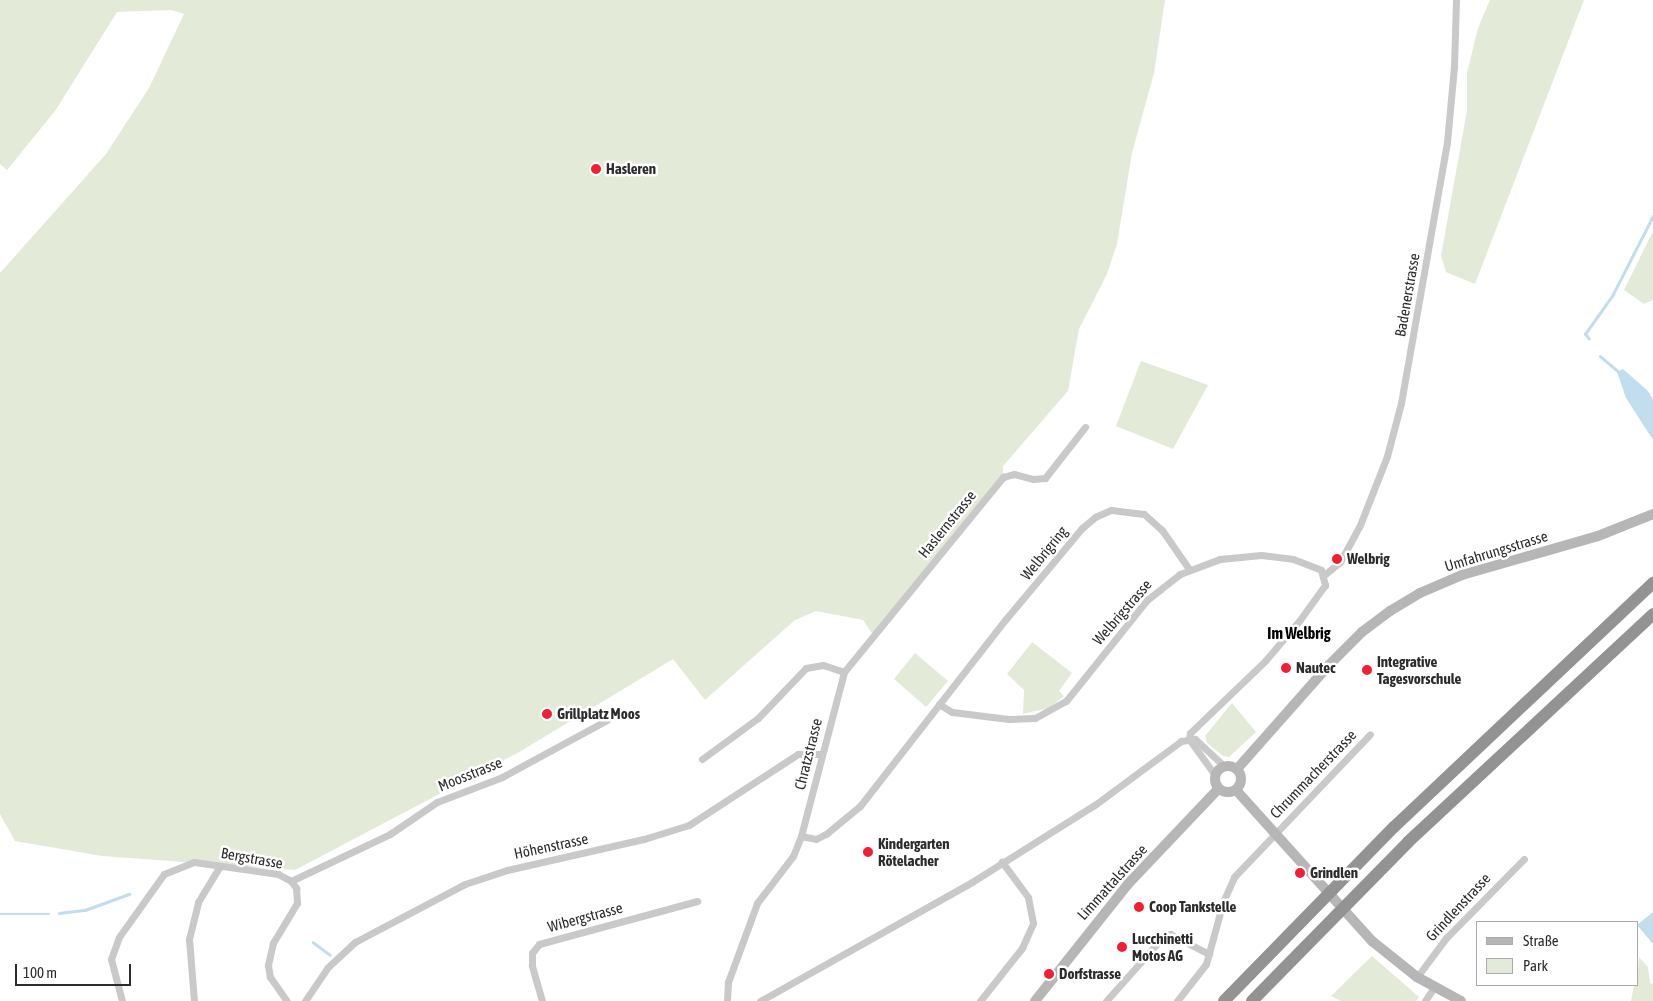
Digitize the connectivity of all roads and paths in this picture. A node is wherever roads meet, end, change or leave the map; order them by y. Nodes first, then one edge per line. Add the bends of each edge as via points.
1 (1456, 0) edge
2 (1085, 427) dead end
3 (1653, 514) edge
4 (1190, 569) junction
5 (1324, 574) junction
6 (1653, 583) edge
7 (1653, 614) edge
8 (844, 672) junction
9 (939, 704) junction
10 (607, 720) dead end
11 (1370, 734) dead end
12 (1189, 739) junction
13 (822, 754) junction
14 (702, 759) dead end
15 (1224, 766) junction
16 (1237, 769) junction
17 (1215, 775) junction
18 (1218, 789) junction
19 (1236, 790) junction
20 (1275, 834) junction
21 (801, 836) junction
22 (1524, 859) dead end
23 (1002, 862) junction
24 (220, 866) junction
25 (291, 881) junction
26 (698, 901) dead end
27 (1209, 954) junction
28 (1417, 976) junction
29 (1434, 988) junction
30 (122, 1001) edge
31 (194, 1001) edge
32 (287, 1001) edge
33 (305, 1001) edge
34 (542, 1001) edge
35 (727, 1001) edge
36 (760, 1001) edge
37 (980, 1001) edge
38 (1035, 1001) edge
39 (1106, 1001) edge
40 (1178, 1001) edge
41 (1224, 1001) edge
42 (1252, 1001) edge
43 (1425, 1001) edge
44 (1461, 1001) edge

1 - 5 street, Badenerstrasse via 1447,142 1401,403 1387,456 1360,525 1340,562
2 - 8 street, Haslernstrasse via 1045,478 1033,479 1014,474 1003,477
3 - 16 main road, Umfahrungsstrasse via 1598,536 1462,575 1390,612 1362,632 1324,670
4 - 5 street, Welbrigstrasse via 1220,559 1261,555 1309,564
4 - 9 street, Welbrigstrasse via 1147,600 1066,701 1051,712 1035,718 1009,719 952,712
4 - 9 street, Welbrigring via 1162,530 1144,514 1111,510 1095,517 1082,528 1005,620
5 - 12 street via 1323,590 1299,621 1265,661 1190,733
6 - 41 highway via 1400,821
7 - 42 highway via 1402,848
8 - 13 street, Chratzstrasse
8 - 14 street via 823,665 806,668 758,718
9 - 21 street via 848,817 816,839
10 - 25 street, Moosstrasse via 518,770 437,802 390,834
11 - 20 street, Chrummacherstrasse
12 - 15 street via 1195,739
12 - 17 street
12 - 23 street via 1181,741 1092,806
13 - 21 street, Chratzstrasse
13 - 33 street, Höhenstrasse via 798,754 689,825 644,839 507,870 465,884 355,942 327,968
15 - 16 main road
15 - 17 main road
16 - 19 main road via 1242,779
17 - 18 main road
18 - 19 main road via 1227,793
18 - 38 main road, Limmattalstrasse via 1128,884
19 - 20 main road
20 - 27 street, Chrummacherstrasse via 1234,877 1223,902
20 - 28 main road via 1385,953
21 - 35 street, Chratzstrasse via 793,856 764,892 750,918 728,982
22 - 28 street, Grindlenstrasse via 1446,938
23 - 36 street
23 - 37 street via 1028,897 1033,923 1022,948
24 - 25 street, Bergstrasse via 278,874
24 - 30 street, Bergstrasse via 194,862 164,874 113,948 112,967
24 - 31 street via 198,902 189,939
25 - 32 street, Bergstrasse via 296,888 297,903 273,944 268,965 270,977
26 - 34 street, Wibergstrasse via 539,944 532,953 532,965
27 - 39 street via 1170,934 1163,937
27 - 40 street, Chrummacherstrasse via 1201,972
28 - 29 main road
29 - 43 street
29 - 44 main road

